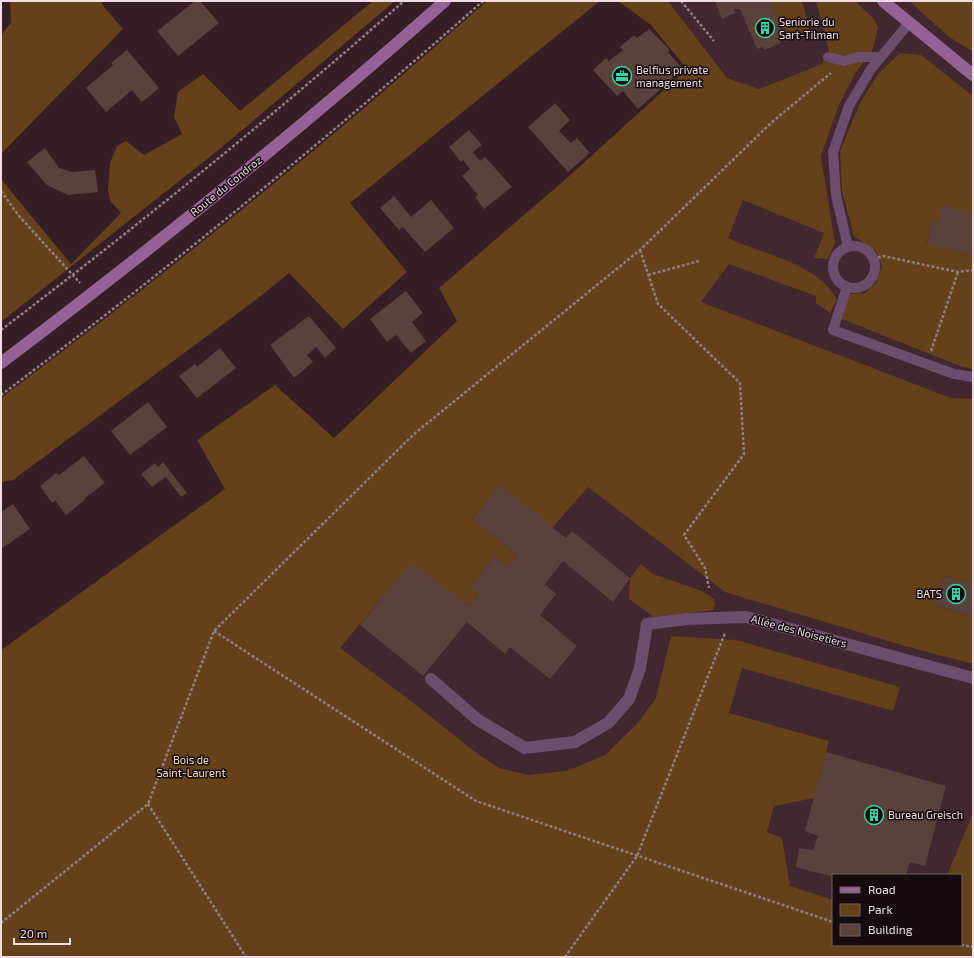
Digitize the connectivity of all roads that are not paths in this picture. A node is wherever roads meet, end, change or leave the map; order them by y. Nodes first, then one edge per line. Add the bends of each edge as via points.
1 (445, 1) edge
2 (883, 1) edge
3 (909, 23) junction
4 (828, 57) dead end
5 (878, 58) junction
6 (973, 75) edge
7 (848, 247) junction
8 (847, 287) junction
9 (1, 363) edge
10 (973, 377) edge
11 (973, 678) edge
12 (431, 679) dead end

1 - 9 main road, Route du Condroz via 298,126 90,295
2 - 3 main road
3 - 5 lane
3 - 6 main road
4 - 5 lane via 844,61 858,57
5 - 7 lane via 849,106 833,152 836,195
7 - 8 lane via 841,250 833,263 835,277
7 - 8 lane via 863,248 869,253 873,259 874,273 871,280 859,287
8 - 10 lane via 833,330 954,374
11 - 12 street, Allée des Noisetiers via 746,617 687,619 647,624 640,668 629,699 608,723 575,742 525,748 478,720

